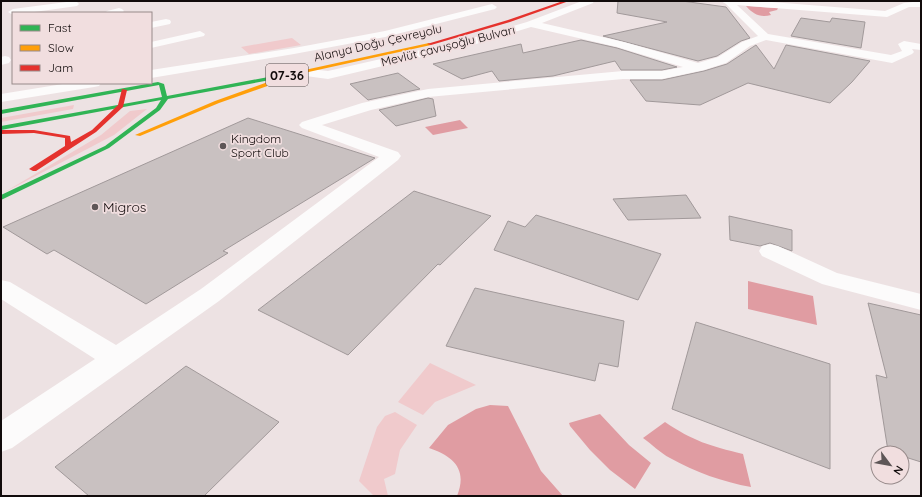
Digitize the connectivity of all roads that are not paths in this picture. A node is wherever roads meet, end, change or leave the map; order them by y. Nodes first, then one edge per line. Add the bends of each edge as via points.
1 (567, 1) edge
2 (590, 1) edge
3 (726, 1) edge
4 (913, 2) edge
5 (465, 3) dead end
6 (5, 4) dead end
7 (74, 4) dead end
8 (497, 9) junction
9 (13, 12) edge
10 (21, 12) edge
11 (887, 14) junction
12 (166, 22) dead end
13 (531, 24) junction
14 (152, 25) edge
15 (893, 25) dead end
16 (200, 34) dead end
17 (765, 37) junction
18 (152, 45) edge
19 (921, 47) edge
20 (235, 52) dead end
21 (178, 61) junction
22 (288, 62) dead end
23 (152, 67) edge
24 (700, 67) junction
25 (302, 72) junction
26 (152, 74) edge
27 (88, 84) edge
28 (124, 90) junction
29 (1, 98) edge
30 (165, 99) junction
31 (121, 106) junction
32 (1, 112) edge
33 (1, 128) edge
34 (1, 132) edge
35 (107, 147) junction
36 (68, 148) junction
37 (28, 172) dead end
38 (1, 198) edge
39 (770, 252) dead end
40 (1, 288) edge
41 (921, 302) edge
42 (117, 359) junction
43 (1, 438) edge

1 - 25 main road, Alanya Doğu Çevreyolu / 07-36 via 474,32
2 - 13 street, Mevlüt çavuşoğlu Bulvarı
3 - 11 street
3 - 17 street
4 - 11 street via 903,4
5 - 8 street
6 - 9 street
7 - 10 street
8 - 21 street via 294,51
8 - 22 main road, Alanya Doğu Çevreyolu / 07-36 via 424,33
11 - 15 street
12 - 14 street
13 - 24 street via 620,44
13 - 25 street, Mevlüt çavuşoğlu Bulvarı via 472,42 328,75
16 - 18 street
17 - 19 street via 892,59 908,52 902,41
17 - 24 street via 746,44 722,60
18 - 21 street
20 - 21 street
21 - 23 street
21 - 26 street
24 - 42 street via 662,75 623,75 428,93 367,106 306,125 392,156 210,295
25 - 30 main road, Alanya Doğu Çevreyolu / 07-36
25 - 35 main road via 217,102
27 - 29 street
28 - 30 main road via 165,83
28 - 31 main road
28 - 32 main road
30 - 31 main road, Alanya Doğu Çevreyolu / 07-36
30 - 35 main road via 158,109
31 - 33 main road, Alanya Doğu Çevreyolu / 07-36
31 - 36 main road via 94,131
34 - 36 main road via 32,129 52,132 68,137
35 - 38 main road
36 - 37 main road
39 - 41 street via 830,279
40 - 42 street
42 - 43 street

